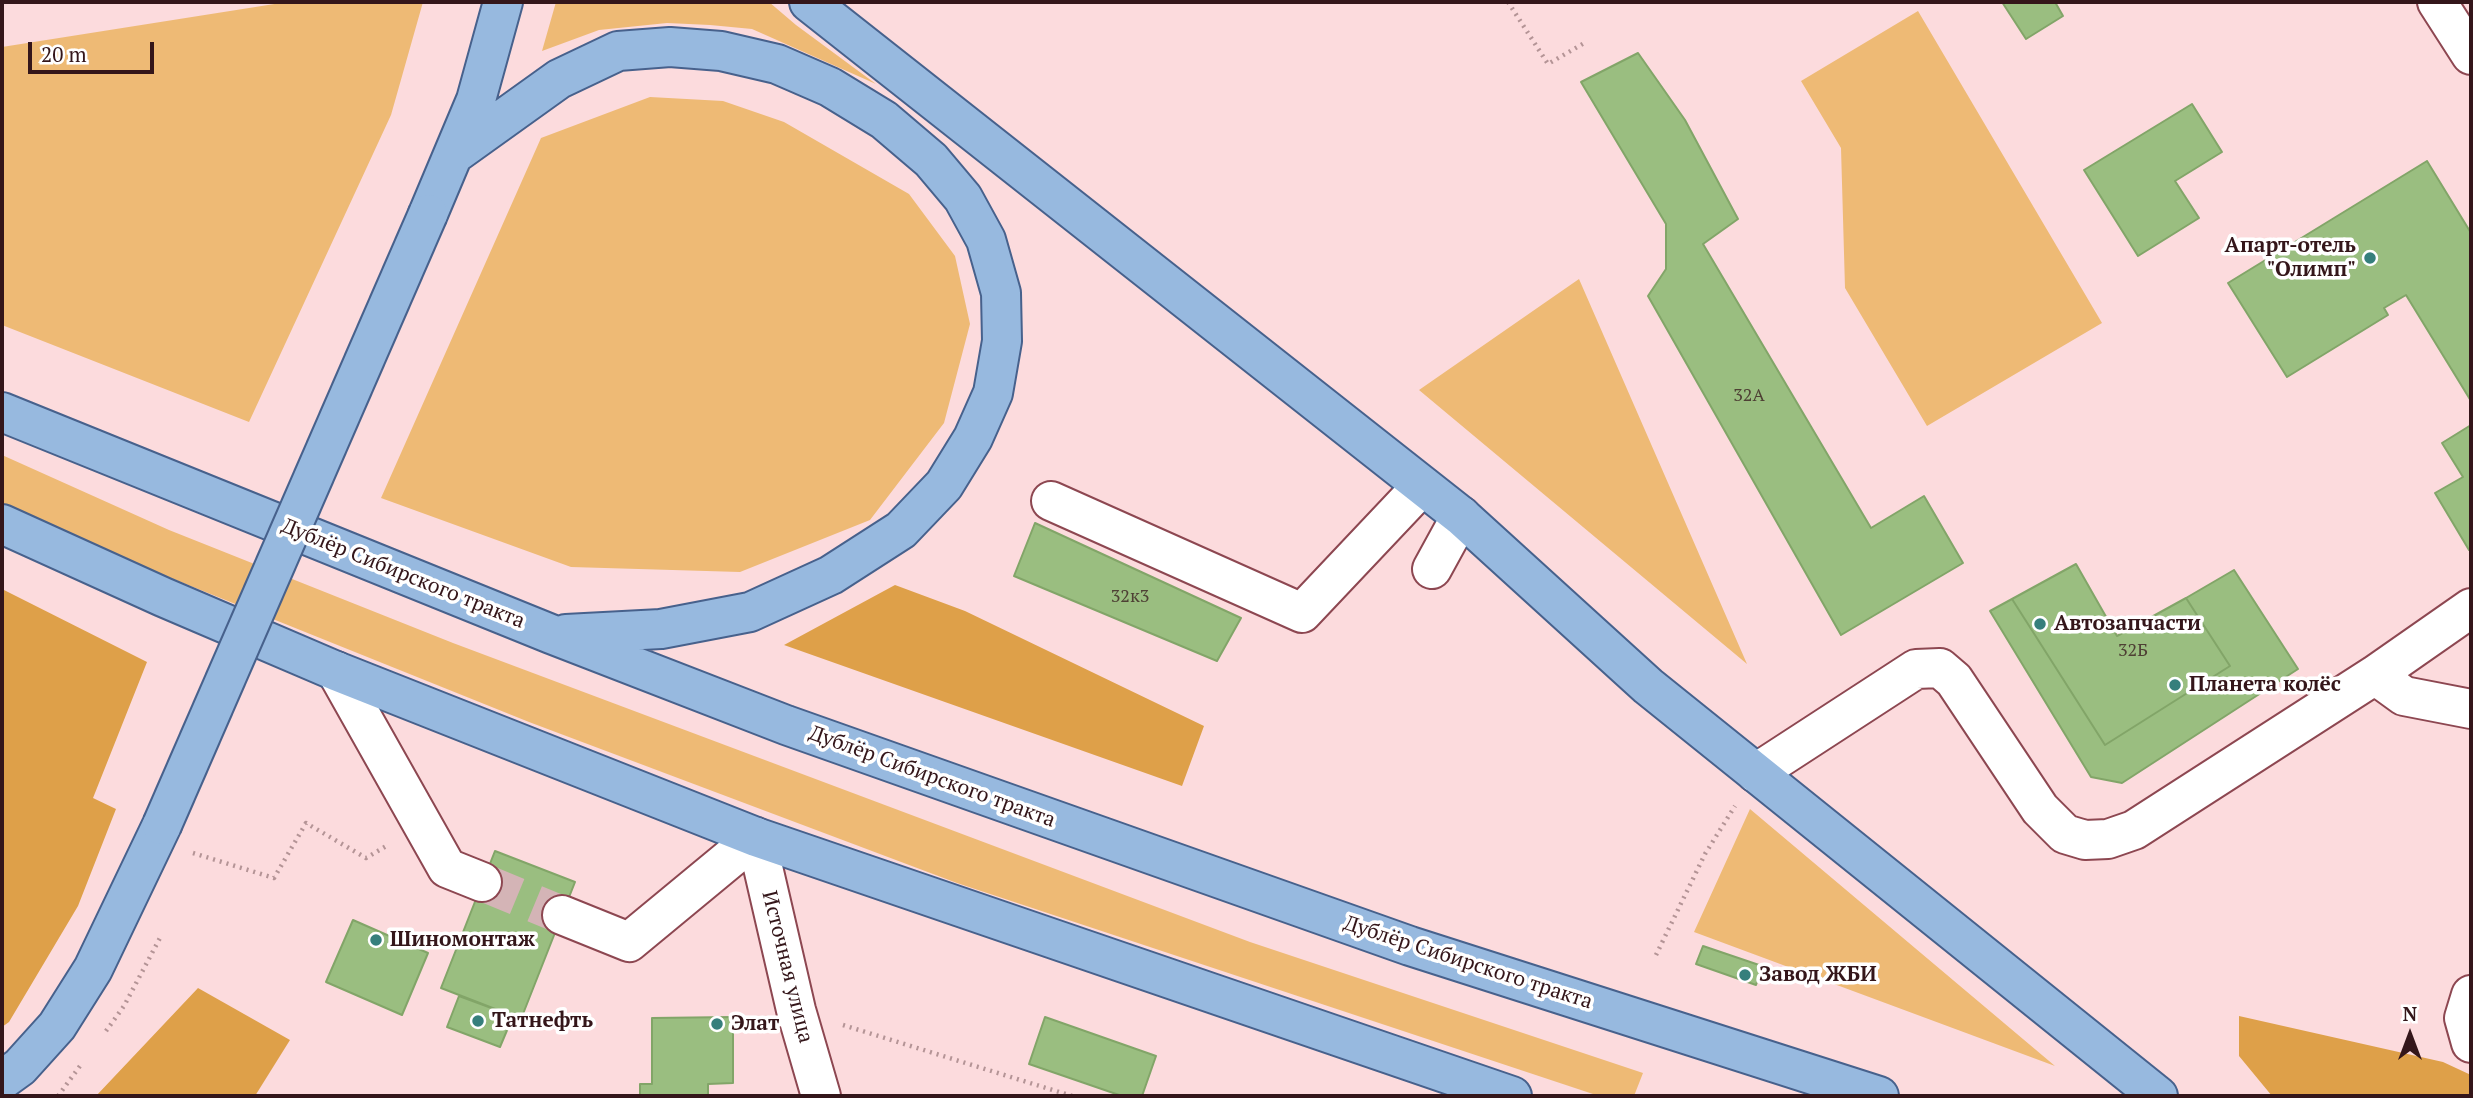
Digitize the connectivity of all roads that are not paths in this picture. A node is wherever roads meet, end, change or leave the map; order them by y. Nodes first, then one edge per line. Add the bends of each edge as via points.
1 (503, 2) edge
2 (809, 2) edge
3 (2437, 2) edge
4 (2471, 55) edge
5 (453, 155) junction
6 (2, 412) edge
7 (1422, 486) junction
8 (1051, 501) dead end
9 (1461, 516) junction
10 (2, 524) edge
11 (2, 543) edge
12 (1432, 569) dead end
13 (163, 597) junction
14 (2471, 608) edge
15 (551, 634) junction
16 (336, 671) junction
17 (2375, 676) junction
18 (2471, 709) edge
19 (1756, 773) junction
20 (756, 837) junction
21 (482, 882) tunnel mouth
22 (562, 915) tunnel mouth
23 (2471, 995) edge
24 (2471, 1043) edge
25 (2, 1080) edge
26 (821, 1096) edge
27 (1512, 1096) edge
28 (1879, 1096) edge
29 (2158, 1096) edge

1 - 5 main road via 476,100
2 - 7 main road
3 - 4 street
5 - 15 main road via 559,79 618,51 670,47 721,51 777,64 884,120 931,160 963,198 986,240 1001,293 1002,341 993,393 973,438 944,485 901,530 831,575 750,612 661,629
5 - 25 main road, bridge via 162,825 93,969 57,1026 20,1068
6 - 15 main road, Дублёр Сибирского тракта
7 - 8 street via 1302,613
7 - 9 main road
9 - 12 street
9 - 19 main road via 1648,686
10 - 13 main road
11 - 13 main road
13 - 16 main road
14 - 17 street
15 - 28 main road, Дублёр Сибирского тракта via 786,725 1397,942
16 - 20 main road
16 - 21 street via 447,868
17 - 18 street via 2404,696
17 - 19 street via 2134,830 2108,839 2085,840 2065,834 2040,809 1954,680 1940,668 1916,669
19 - 29 main road
20 - 22 street via 629,942
20 - 26 street, Источная улица
20 - 27 main road
23 - 24 street via 2464,1018

